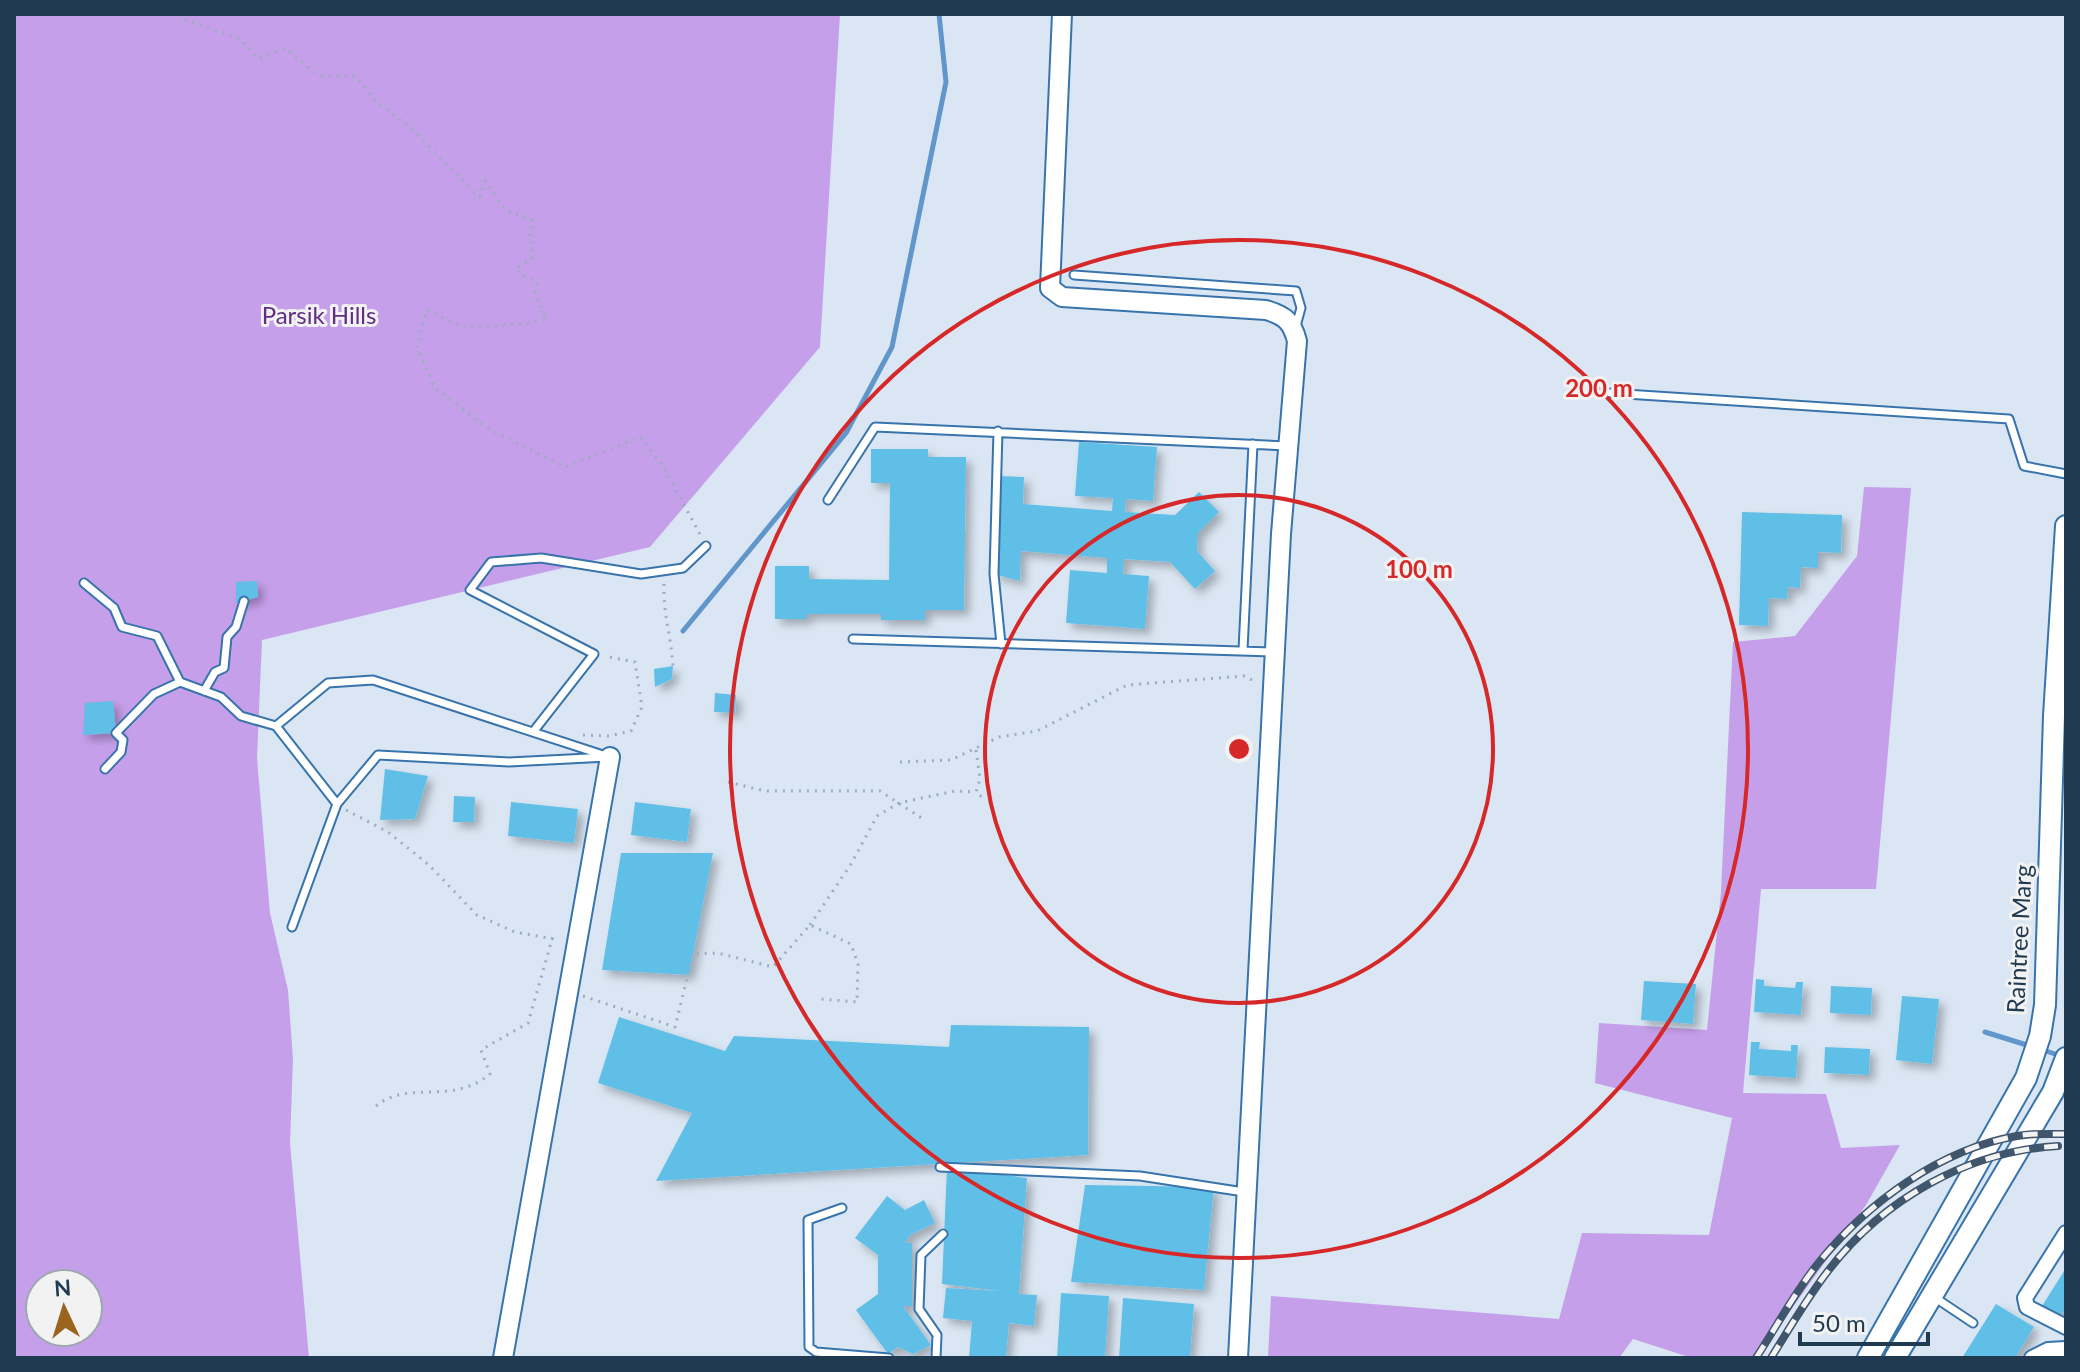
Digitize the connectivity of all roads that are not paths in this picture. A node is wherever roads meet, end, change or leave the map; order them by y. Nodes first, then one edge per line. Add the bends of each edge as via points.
1 (1062, 14) edge
2 (1074, 275) dead end
3 (1295, 331) junction
4 (1610, 393) dead end
5 (998, 431) junction
6 (1253, 444) junction
7 (1289, 446) junction
8 (2066, 474) edge
9 (828, 500) dead end
10 (2066, 526) edge
11 (706, 546) road end
12 (84, 583) dead end
13 (244, 601) dead end
14 (853, 639) dead end
15 (1001, 644) junction
16 (1243, 650) junction
17 (1274, 652) junction
18 (2062, 677) edge
19 (180, 682) junction
20 (204, 691) junction
21 (276, 726) junction
22 (533, 732) junction
23 (610, 757) junction
24 (105, 769) dead end
25 (337, 804) junction
26 (292, 927) dead end
27 (2066, 1058) edge
28 (940, 1167) dead end
29 (1244, 1192) junction
30 (842, 1208) dead end
31 (2066, 1233) edge
32 (943, 1234) dead end
33 (1932, 1295) junction
34 (1973, 1323) dead end
35 (2066, 1327) edge
36 (2066, 1349) edge
37 (503, 1358) edge
38 (889, 1358) edge
39 (936, 1358) edge
40 (1238, 1358) edge
41 (1868, 1358) edge
42 (1895, 1358) edge
43 (2032, 1358) edge

1 - 3 street via 1050,288 1062,297 1266,310 1283,315
2 - 3 lane via 1296,291 1301,308
3 - 7 street
4 - 8 lane via 2009,419 2024,466
5 - 6 lane
5 - 9 lane via 875,427
5 - 15 lane via 994,574
6 - 7 lane
6 - 16 lane
7 - 17 street
10 - 18 main road, Raintree Marg
11 - 22 lane via 683,568 641,574 541,558 491,562 470,590 594,654
12 - 19 lane via 114,608 122,627 157,636
13 - 20 lane via 227,637 224,668 215,672
14 - 15 lane
15 - 16 lane
16 - 17 lane
17 - 29 street
18 - 41 main road, Raintree Marg via 2045,1005 2036,1051 2026,1078
19 - 20 lane
19 - 24 lane via 154,694 116,733 123,740 121,752
20 - 21 lane via 221,697 241,716
21 - 22 lane via 328,683 373,680
21 - 25 lane
22 - 23 lane
23 - 25 lane via 509,762 378,755
23 - 37 street
25 - 26 lane
27 - 33 main road via 2053,1092
28 - 29 lane via 1140,1176
29 - 40 street
30 - 38 lane via 808,1220 809,1347
31 - 35 street via 2025,1298 2027,1307
32 - 39 lane via 921,1255 919,1309 937,1335
33 - 34 lane
33 - 42 main road
36 - 43 street

